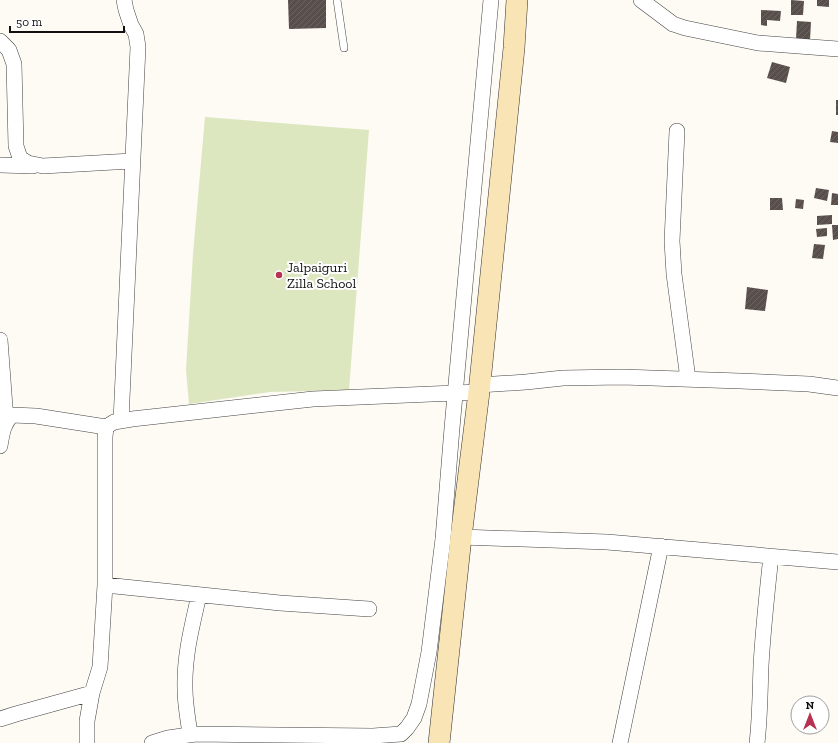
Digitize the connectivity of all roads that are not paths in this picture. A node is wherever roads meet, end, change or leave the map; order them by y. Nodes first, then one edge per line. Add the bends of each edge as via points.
1 (124, 0) edge
2 (337, 0) edge
3 (491, 0) edge
4 (517, 0) edge
5 (641, 0) edge
6 (0, 41) edge
7 (344, 48) dead end
8 (838, 49) edge
9 (677, 131) dead end
10 (132, 161) junction
11 (0, 165) edge
12 (43, 166) junction
13 (0, 340) edge
14 (688, 378) junction
15 (838, 388) edge
16 (479, 389) junction
17 (455, 394) junction
18 (6, 420) junction
19 (121, 421) junction
20 (106, 427) junction
21 (0, 446) edge
22 (461, 537) junction
23 (661, 546) junction
24 (771, 556) junction
25 (838, 562) edge
26 (105, 585) junction
27 (199, 594) junction
28 (369, 609) dead end
29 (92, 693) junction
30 (0, 720) edge
31 (190, 734) junction
32 (401, 739) edge
33 (87, 743) edge
34 (152, 743) edge
35 (439, 743) edge
36 (620, 743) edge
37 (757, 743) edge

1 - 10 street via 138,47
2 - 7 lane
3 - 17 street
4 - 16 street
5 - 8 street via 674,24 685,28 758,43
6 - 12 street via 9,50 14,64 16,146 20,158 28,163
9 - 14 street via 672,240
10 - 12 street
10 - 19 street
11 - 12 street
13 - 18 street
14 - 15 street via 809,384
14 - 16 street via 578,378
16 - 17 street
16 - 22 street
17 - 19 street via 313,398
17 - 32 street via 443,539 429,652 419,704
18 - 20 street via 12,415 36,416
18 - 21 street
19 - 20 street
20 - 26 street
22 - 23 street
22 - 35 street
23 - 24 street
23 - 36 street
24 - 25 street
24 - 37 street via 762,647
26 - 27 street
26 - 29 street via 100,667
27 - 28 street
27 - 31 street via 185,669
29 - 30 street
29 - 33 street via 87,721
31 - 32 street via 373,736
31 - 34 street

